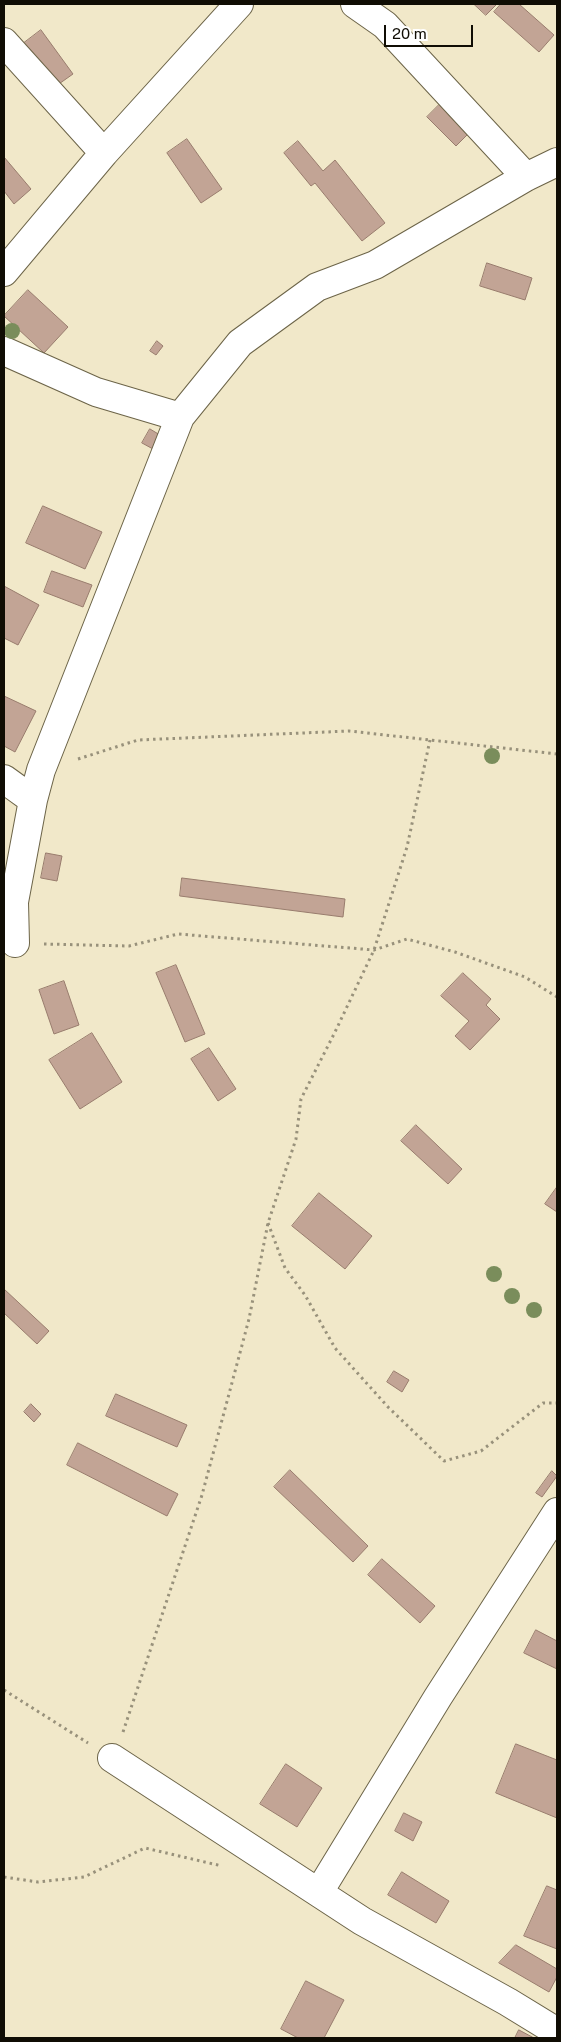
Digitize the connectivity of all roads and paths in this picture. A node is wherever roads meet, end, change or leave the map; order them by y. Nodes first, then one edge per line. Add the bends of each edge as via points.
1 (239, 4) edge
2 (355, 4) edge
3 (4, 42) edge
4 (104, 153) junction
5 (557, 162) edge
6 (526, 177) junction
7 (4, 272) edge
8 (4, 351) edge
9 (180, 417) junction
10 (430, 740) junction
11 (557, 754) edge
12 (41, 770) junction
13 (4, 779) edge
14 (33, 800) junction
15 (15, 943) joint
16 (374, 950) junction
17 (557, 997) edge
18 (268, 1223) junction
19 (557, 1403) edge
20 (557, 1512) edge
21 (4, 1690) edge
22 (112, 1758) junction
23 (224, 1866) dead end
24 (4, 1877) edge
25 (319, 1892) junction
26 (556, 2026) edge

1 - 4 street
2 - 6 street via 385,25
3 - 4 street
4 - 7 street
5 - 6 street
6 - 9 street via 375,265 317,286 240,343
8 - 9 street via 96,392
9 - 12 street
10 - 11 path
10 - 12 path via 349,731 138,740
10 - 16 path via 407,847
12 - 14 street
13 - 14 street
14 - 15 street via 14,902
15 - 16 path via 129,946 178,934
16 - 17 path via 408,939 525,977
16 - 18 path via 301,1099 296,1139
18 - 19 path via 285,1268 305,1295 335,1348 388,1407 444,1461 481,1451 544,1403
18 - 22 path via 249,1319 202,1495
20 - 25 street via 438,1697
21 - 22 path
22 - 25 street
23 - 24 path via 145,1848 84,1877 38,1882
25 - 26 street via 362,1921

